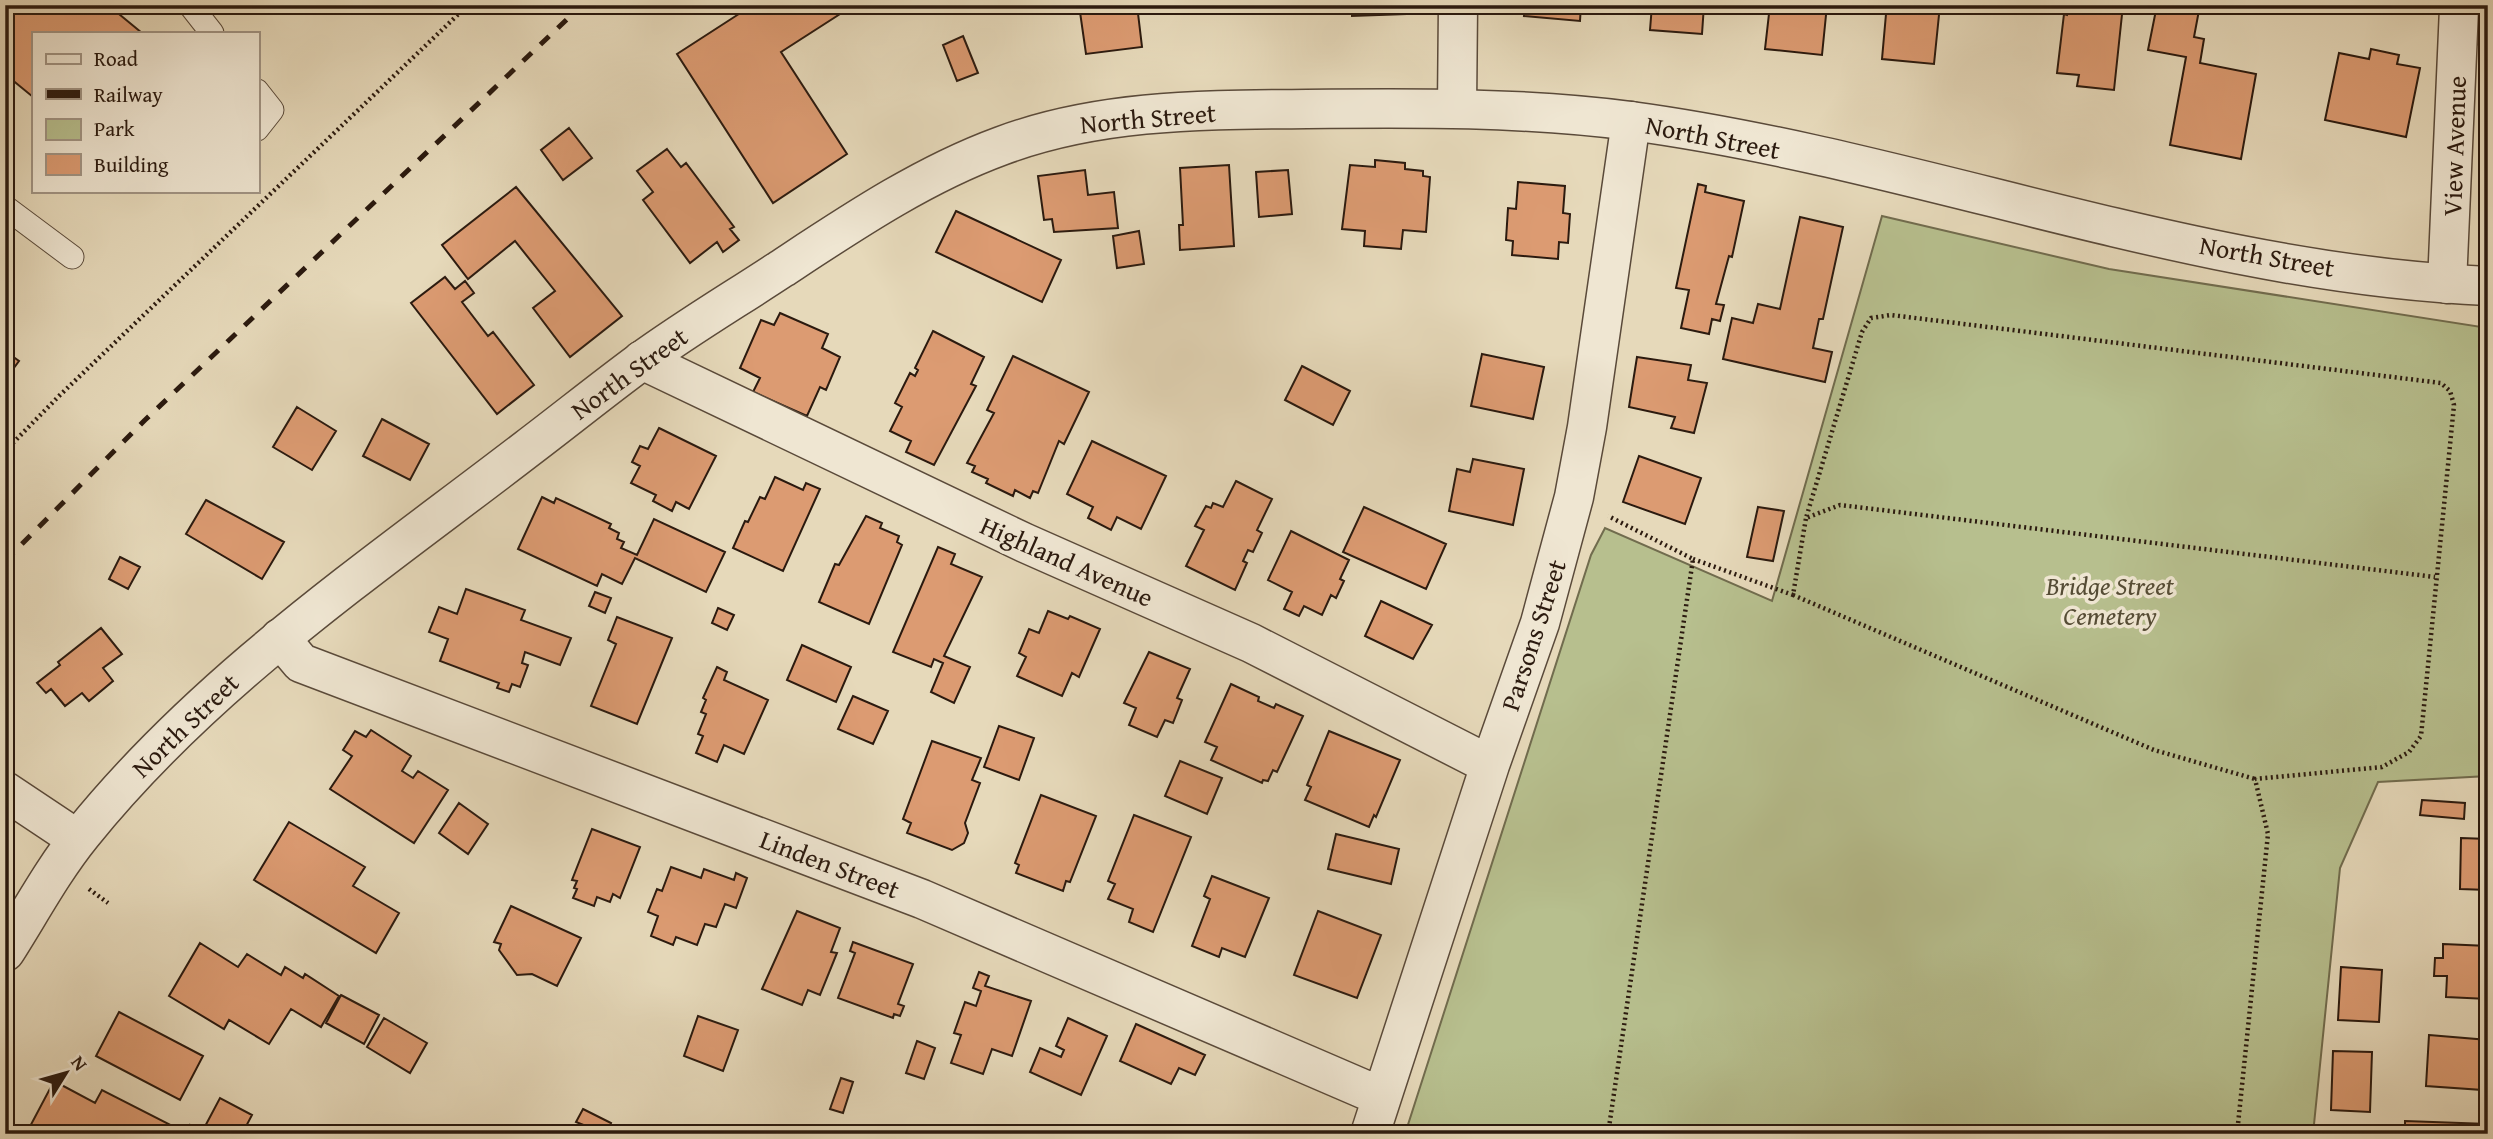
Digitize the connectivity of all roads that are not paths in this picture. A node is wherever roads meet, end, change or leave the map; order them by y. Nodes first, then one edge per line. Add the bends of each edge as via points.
1 (190, 5) edge
2 (1458, 5) edge
3 (2459, 8) dead end
4 (211, 32) edge
5 (259, 94) edge
6 (1457, 108) junction
7 (1631, 121) junction
8 (259, 126) edge
9 (5, 207) edge
10 (72, 257) dead end
11 (2448, 284) junction
12 (2488, 286) edge
13 (642, 360) junction
14 (280, 638) junction
15 (1490, 765) junction
16 (5, 791) edge
17 (77, 839) junction
18 (5, 952) edge
19 (1382, 1097) junction
20 (1370, 1134) edge

1 - 4 lane
2 - 6 street
3 - 11 street, View Avenue
5 - 8 lane via 272,110
6 - 7 street, North Street
6 - 13 street, North Street via 1180,112 1052,128 962,162 887,201
7 - 11 street, North Street via 1808,155 2122,230 2289,262
7 - 15 street, Parsons Street via 1574,497 1540,623
9 - 10 lane
11 - 12 street, North Street
13 - 14 street, North Street
13 - 15 street, Highland Avenue via 1025,543 1251,643
14 - 17 street, North Street via 179,726
14 - 19 street, Linden Street via 301,663 922,899
15 - 19 street, Parsons Street
16 - 17 street
17 - 18 street, North Street
19 - 20 street, Parsons Street

